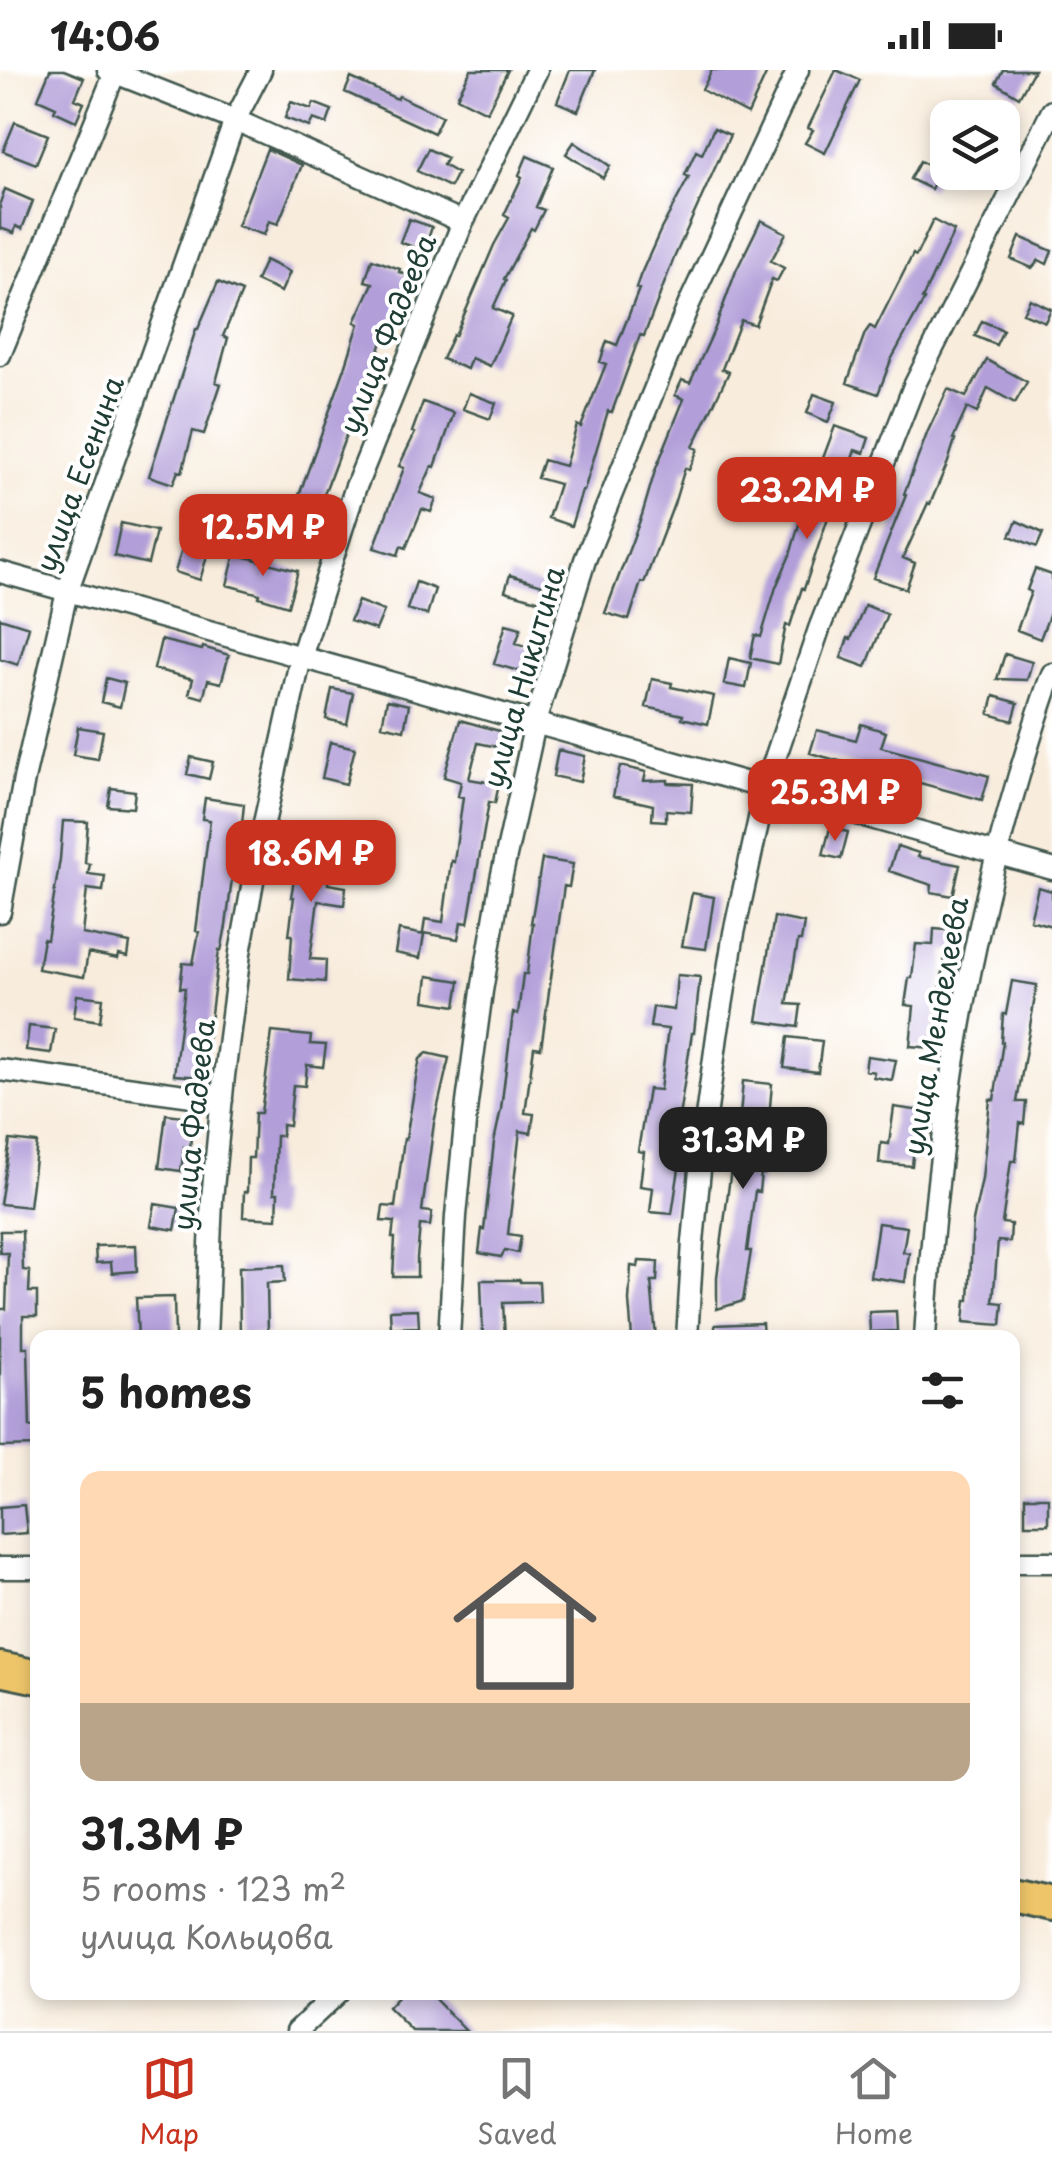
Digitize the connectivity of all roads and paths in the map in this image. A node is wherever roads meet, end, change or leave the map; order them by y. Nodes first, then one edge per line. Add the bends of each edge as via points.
1 (260, 70) edge
2 (537, 70) edge
3 (798, 70) edge
4 (113, 71) edge
5 (1052, 111) edge
6 (235, 120) junction
7 (462, 222) junction
8 (0, 354) edge
9 (0, 572) edge
10 (67, 592) junction
11 (301, 657) junction
12 (1052, 674) edge
13 (535, 724) junction
14 (765, 788) junction
15 (996, 853) junction
16 (1052, 869) edge
17 (0, 912) edge
18 (0, 1070) edge
19 (222, 1100) junction
20 (206, 1330) edge
21 (450, 1330) edge
22 (688, 1330) edge
23 (927, 1330) edge
24 (1020, 1562) edge
25 (1052, 1562) edge
26 (0, 1568) edge
27 (30, 1568) edge
28 (0, 1669) edge
29 (30, 1676) edge
30 (1020, 1897) edge
31 (1052, 1904) edge
32 (330, 2000) edge
33 (297, 2031) edge

1 - 6 street, улица Есенина
2 - 7 street, улица Фадеева
3 - 13 street, улица Никитина via 689,304 585,560
4 - 6 street
4 - 8 street
5 - 14 street via 914,386
6 - 7 street
6 - 10 street, улица Есенина
7 - 11 street, улица Фадеева via 356,489
9 - 10 street
10 - 11 street
10 - 17 street, улица Есенина
11 - 13 street
11 - 19 street, улица Фадеева via 240,953
12 - 15 street, улица Менделеева
13 - 14 street
13 - 21 street, улица Никитина via 482,990
14 - 15 street
14 - 22 street via 714,1053
15 - 16 street
15 - 23 street, улица Менделеева via 950,1083
18 - 19 street
19 - 20 street, улица Фадеева
24 - 25 street
26 - 27 street
28 - 29 main road
30 - 31 main road
32 - 33 street

